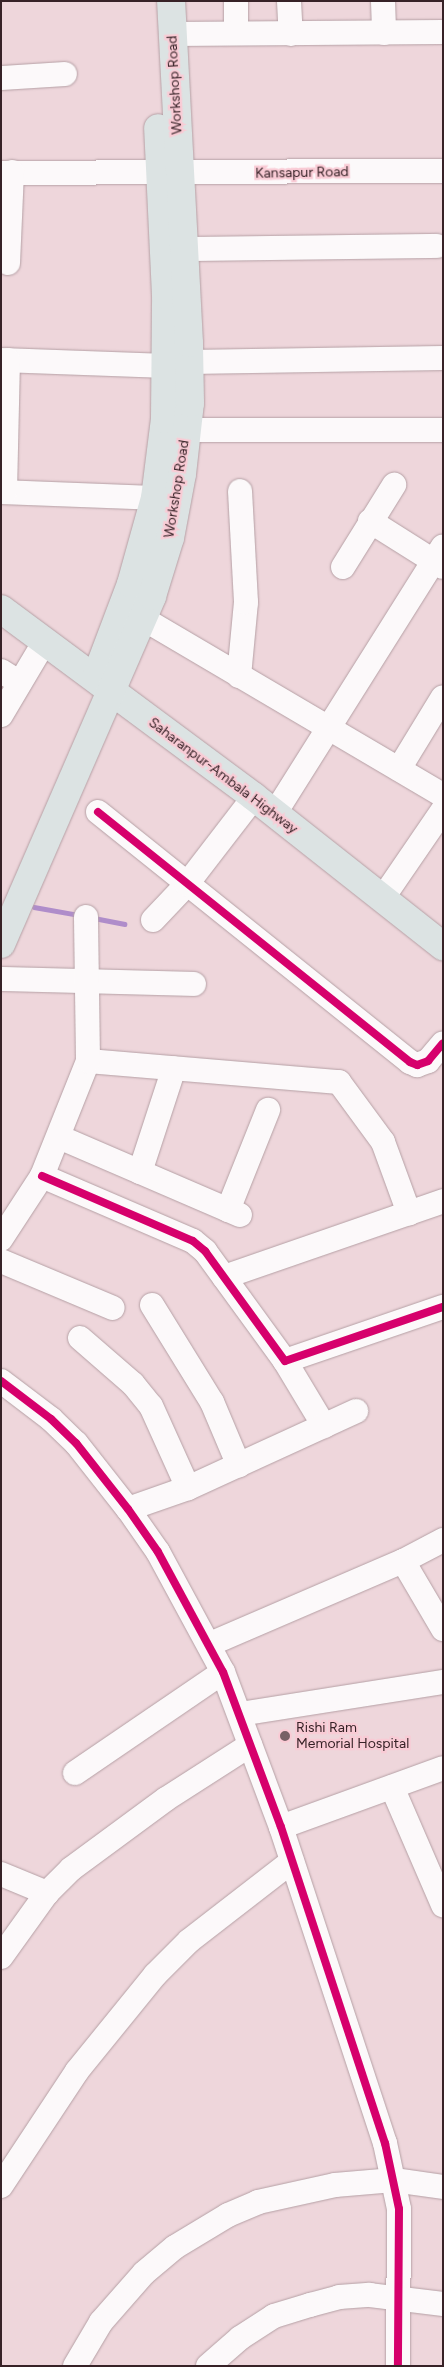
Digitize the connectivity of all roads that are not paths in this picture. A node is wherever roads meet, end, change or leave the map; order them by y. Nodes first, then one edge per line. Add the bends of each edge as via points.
1 (153, 1) edge
2 (171, 1) edge
3 (236, 1) edge
4 (289, 1) edge
5 (383, 1) edge
6 (443, 32) edge
7 (236, 33) junction
8 (384, 33) junction
9 (172, 34) junction
10 (290, 34) junction
11 (65, 74) dead end
12 (1, 78) edge
13 (443, 171) edge
14 (7, 172) edge
15 (170, 174) junction
16 (437, 246) dead end
17 (184, 249) junction
18 (8, 263) dead end
19 (443, 358) edge
20 (5, 360) edge
21 (178, 364) junction
22 (187, 430) junction
23 (443, 430) edge
24 (394, 485) dead end
25 (240, 491) dead end
26 (3, 492) edge
27 (155, 498) junction
28 (370, 521) junction
29 (440, 558) edge
30 (343, 567) dead end
31 (1, 609) edge
32 (142, 618) junction
33 (45, 641) junction
34 (239, 676) junction
35 (11, 677) edge
36 (102, 685) junction
37 (443, 697) edge
38 (1, 715) edge
39 (329, 728) junction
40 (399, 769) junction
41 (443, 795) edge
42 (265, 805) junction
43 (443, 810) edge
44 (98, 812) dead end
45 (187, 884) junction
46 (382, 899) junction
47 (1, 904) edge
48 (86, 917) dead end
49 (153, 920) dead end
50 (1, 944) edge
51 (443, 946) edge
52 (1, 979) edge
53 (88, 981) junction
54 (194, 984) dead end
55 (443, 1043) edge
56 (88, 1061) junction
57 (174, 1068) junction
58 (268, 1110) dead end
59 (59, 1137) junction
60 (140, 1172) junction
61 (42, 1176) junction
62 (443, 1202) edge
63 (409, 1213) junction
64 (1, 1240) edge
65 (1, 1261) edge
66 (224, 1277) junction
67 (152, 1305) dead end
68 (443, 1307) edge
69 (113, 1308) dead end
70 (80, 1338) dead end
71 (285, 1361) junction
72 (1, 1381) edge
73 (356, 1412) dead end
74 (324, 1426) junction
75 (239, 1466) junction
76 (188, 1488) junction
77 (128, 1509) junction
78 (443, 1540) edge
79 (403, 1561) junction
80 (443, 1629) edge
81 (210, 1644) junction
82 (223, 1672) junction
83 (443, 1682) edge
84 (240, 1714) junction
85 (250, 1745) junction
86 (443, 1768) edge
87 (75, 1774) dead end
88 (392, 1786) junction
89 (281, 1827) junction
90 (292, 1861) junction
91 (1, 1874) edge
92 (47, 1893) junction
93 (443, 1905) edge
94 (1, 1958) edge
95 (394, 2180) junction
96 (1, 2186) edge
97 (443, 2187) edge
98 (400, 2297) junction
99 (443, 2304) edge
100 (75, 2366) edge
101 (208, 2366) edge
102 (398, 2366) edge

1 - 15 main road, Workshop Road
2 - 9 main road, Workshop Road
3 - 7 street
4 - 10 street
5 - 8 street
6 - 8 street
7 - 9 street
7 - 10 street
8 - 10 street
9 - 15 main road, Workshop Road
11 - 12 street
13 - 15 street, Kansapur Road
14 - 15 street, Kansapur Road
14 - 18 street
15 - 17 main road, Workshop Road
15 - 21 main road, Workshop Road
16 - 17 street
17 - 21 main road, Workshop Road
19 - 21 street
20 - 21 street
20 - 26 street
21 - 22 main road, Workshop Road
21 - 27 main road, Workshop Road via 165,419
22 - 23 street
22 - 32 main road, Workshop Road via 170,538
24 - 28 street
25 - 34 street via 246,602
26 - 27 street
27 - 36 main road, Workshop Road
28 - 29 street
28 - 30 street
29 - 39 street
31 - 33 main road, Saharanpur-Ambala Highway
32 - 34 street
32 - 36 main road, Workshop Road
33 - 35 street
33 - 36 main road, Saharanpur-Ambala Highway
34 - 39 street
35 - 38 street
36 - 42 main road, Saharanpur-Ambala Highway
36 - 47 main road, Workshop Road
36 - 50 main road, Workshop Road
37 - 40 street
39 - 40 street
39 - 42 street
40 - 41 street
42 - 45 street
42 - 46 main road, Saharanpur-Ambala Highway
43 - 46 street
44 - 45 street
45 - 49 street
45 - 55 street via 410,1062 416,1065 428,1061
46 - 51 main road, Saharanpur-Ambala Highway
48 - 53 street
52 - 53 street
53 - 54 street
53 - 56 street
56 - 57 street
56 - 59 street
57 - 60 street
57 - 63 street via 339,1082 383,1142
58 - 60 street via 234,1213
59 - 60 street
59 - 61 street
61 - 64 street
61 - 66 street via 193,1241
62 - 63 street
63 - 66 street
65 - 69 street
66 - 71 street
67 - 75 street via 212,1402
68 - 71 street
70 - 76 street via 133,1384 151,1406
71 - 74 street
72 - 77 street via 58,1425
73 - 74 street
74 - 75 street
75 - 76 street
76 - 77 street
77 - 81 street via 158,1552
78 - 79 street
79 - 80 street
79 - 81 street
81 - 82 street
82 - 84 street
82 - 87 street
83 - 84 street
84 - 85 street
85 - 89 street
85 - 92 street via 96,1850
86 - 88 street
88 - 89 street
88 - 93 street
89 - 90 street
90 - 95 street
90 - 96 street via 189,1940 155,1975 77,2071
91 - 92 street
92 - 94 street
95 - 97 street
95 - 98 street via 399,2209
95 - 100 street via 302,2190 258,2202 204,2228 144,2273 101,2322
98 - 99 street
98 - 101 street via 339,2297 274,2316 240,2338
98 - 102 street

